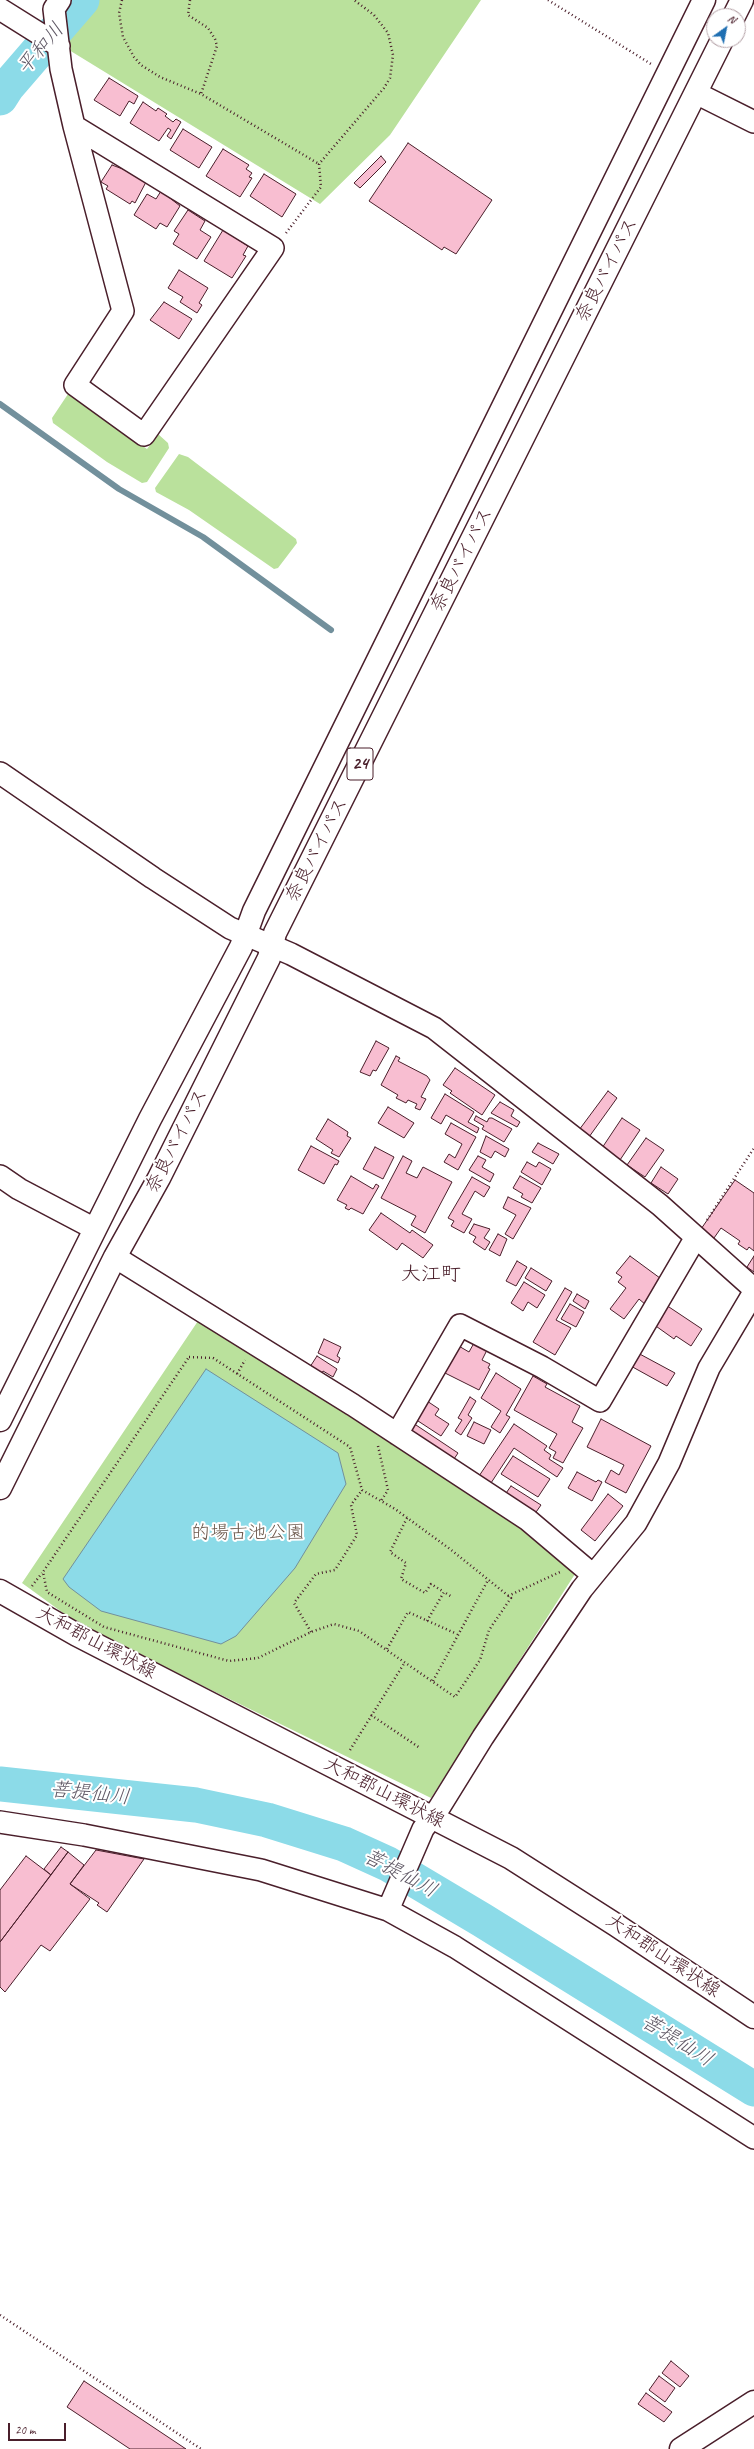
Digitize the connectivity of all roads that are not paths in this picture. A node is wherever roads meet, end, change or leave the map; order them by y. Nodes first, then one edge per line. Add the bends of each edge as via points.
1 (60, 0) edge
2 (704, 0) edge
3 (0, 9) edge
4 (59, 46) junction
5 (718, 48) edge
6 (696, 93) junction
7 (754, 122) edge
8 (74, 126) junction
9 (0, 773) edge
10 (244, 934) junction
11 (272, 946) junction
12 (0, 1176) edge
13 (95, 1229) junction
14 (696, 1237) junction
15 (115, 1257) junction
16 (754, 1289) edge
17 (754, 1292) edge
18 (0, 1420) edge
19 (388, 1437) junction
20 (0, 1488) edge
21 (593, 1575) junction
22 (0, 1591) edge
23 (0, 1822) edge
24 (427, 1823) junction
25 (391, 1905) junction
26 (754, 2017) edge
27 (754, 2138) edge
28 (754, 2402) edge
29 (681, 2449) edge

1 - 4 street via 54,9
2 - 10 main road, 奈良バイパス / 24
3 - 4 street
4 - 8 street via 61,69
5 - 6 main road, 奈良バイパス / 24
6 - 7 street
6 - 11 main road, 奈良バイパス / 24 via 275,932
8 - 8 street via 273,248 144,435 75,385 123,311
9 - 10 street via 153,878 230,928
10 - 11 street
10 - 13 main road, 奈良バイパス / 24 via 241,947
11 - 14 street via 434,1028 660,1205
11 - 15 main road, 奈良バイパス / 24 via 269,958 159,1178
12 - 13 street via 19,1189
13 - 18 main road, 奈良バイパス / 24
14 - 16 street
14 - 19 street via 600,1401 542,1366 460,1325
15 - 19 street
15 - 20 main road, 奈良バイパス / 24
17 - 21 street via 709,1368 669,1463 639,1516
19 - 21 street via 528,1520
21 - 24 street
22 - 24 main road, 大和郡山環状線
23 - 25 street via 84,1835 261,1870
24 - 25 street
24 - 26 main road, 大和郡山環状線 via 511,1858
25 - 27 street
28 - 29 main road

